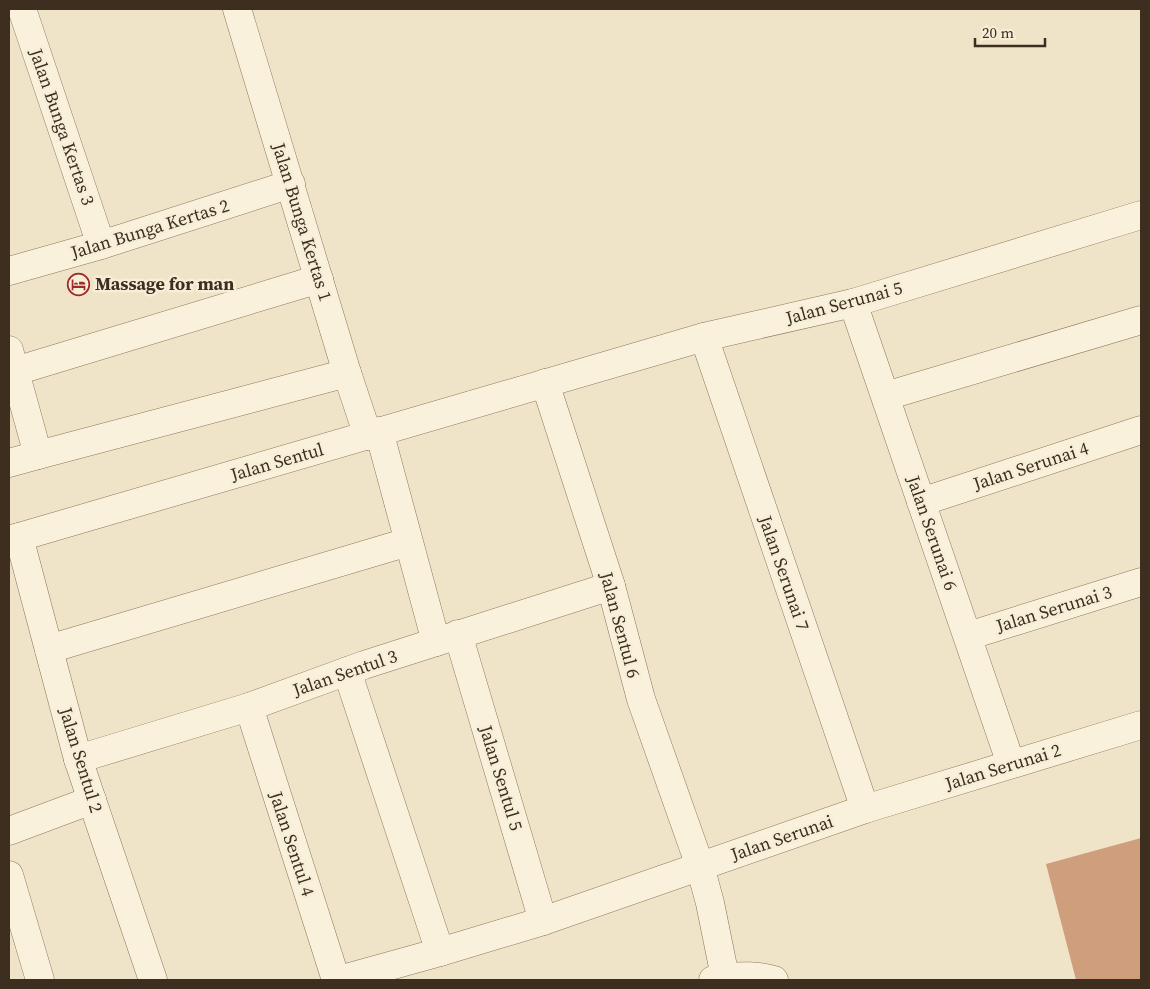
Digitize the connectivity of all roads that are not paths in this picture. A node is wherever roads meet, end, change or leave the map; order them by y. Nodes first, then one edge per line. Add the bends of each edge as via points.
1 (22, 9) edge
2 (237, 9) edge
3 (291, 184) junction
4 (1141, 215) edge
5 (101, 245) junction
6 (9, 271) edge
7 (319, 279) junction
8 (853, 303) junction
9 (1141, 320) edge
10 (704, 337) junction
11 (11, 365) edge
12 (347, 373) junction
13 (545, 383) junction
14 (886, 396) junction
15 (1141, 430) edge
16 (374, 434) junction
17 (38, 455) junction
18 (9, 463) edge
19 (921, 502) junction
20 (14, 539) edge
21 (408, 542) junction
22 (1141, 582) edge
23 (611, 586) junction
24 (968, 636) junction
25 (447, 638) junction
26 (49, 649) junction
27 (348, 671) junction
28 (249, 707) junction
29 (1141, 725) edge
30 (78, 759) junction
31 (1011, 764) junction
32 (92, 800) junction
33 (865, 809) junction
34 (9, 831) edge
35 (700, 866) junction
36 (9, 876) edge
37 (543, 921) junction
38 (440, 952) junction
39 (719, 978) edge
40 (40, 980) edge
41 (153, 980) edge
42 (338, 980) edge
43 (774, 980) edge

1 - 5 street, Jalan Bunga Kertas 3
2 - 3 street, Jalan Bunga Kertas 1
3 - 5 street, Jalan Bunga Kertas 2
3 - 7 street, Jalan Bunga Kertas 1
4 - 8 street, Jalan Serunai 5
5 - 6 street, Jalan Bunga Kertas 2
7 - 11 street
7 - 12 street, Jalan Bunga Kertas 1
8 - 10 street, Jalan Serunai 5
8 - 14 street, Jalan Serunai 6
9 - 14 street
10 - 13 street, Jalan Serunai 5
10 - 33 street, Jalan Serunai 7
11 - 17 street
12 - 16 street, Jalan Bunga Kertas 1
12 - 17 street
13 - 16 street, Jalan Sentul
13 - 23 street, Jalan Sentul 6
14 - 19 street, Jalan Serunai 6
15 - 19 street, Jalan Serunai 4
16 - 20 street, Jalan Sentul
16 - 21 street, Jalan Bunga Kertas 1
17 - 18 street
19 - 24 street, Jalan Serunai 6
20 - 26 street, Jalan Sentul 2
21 - 25 street, Jalan Sentul 5
21 - 26 street
22 - 24 street, Jalan Serunai 3
23 - 25 street, Jalan Sentul 3
23 - 35 street, Jalan Sentul 6 via 641,699
24 - 31 street, Jalan Serunai 6
25 - 27 street, Jalan Sentul 3
25 - 37 street, Jalan Sentul 5
26 - 30 street, Jalan Sentul 2
27 - 28 street, Jalan Sentul 3
27 - 38 street
28 - 30 street, Jalan Sentul 3
28 - 42 street, Jalan Sentul 4
29 - 31 street, Jalan Serunai 2
30 - 32 street, Jalan Sentul 2
31 - 33 street, Jalan Serunai 2
32 - 34 street
32 - 41 street, Jalan Sentul 2
33 - 35 street, Jalan Serunai
35 - 37 street, Jalan Serunai
35 - 39 street, Jalan Sentul 6 via 710,903
36 - 40 street
37 - 38 street, Jalan Serunai
38 - 42 street, Jalan Serunai
39 - 43 street via 751,976

